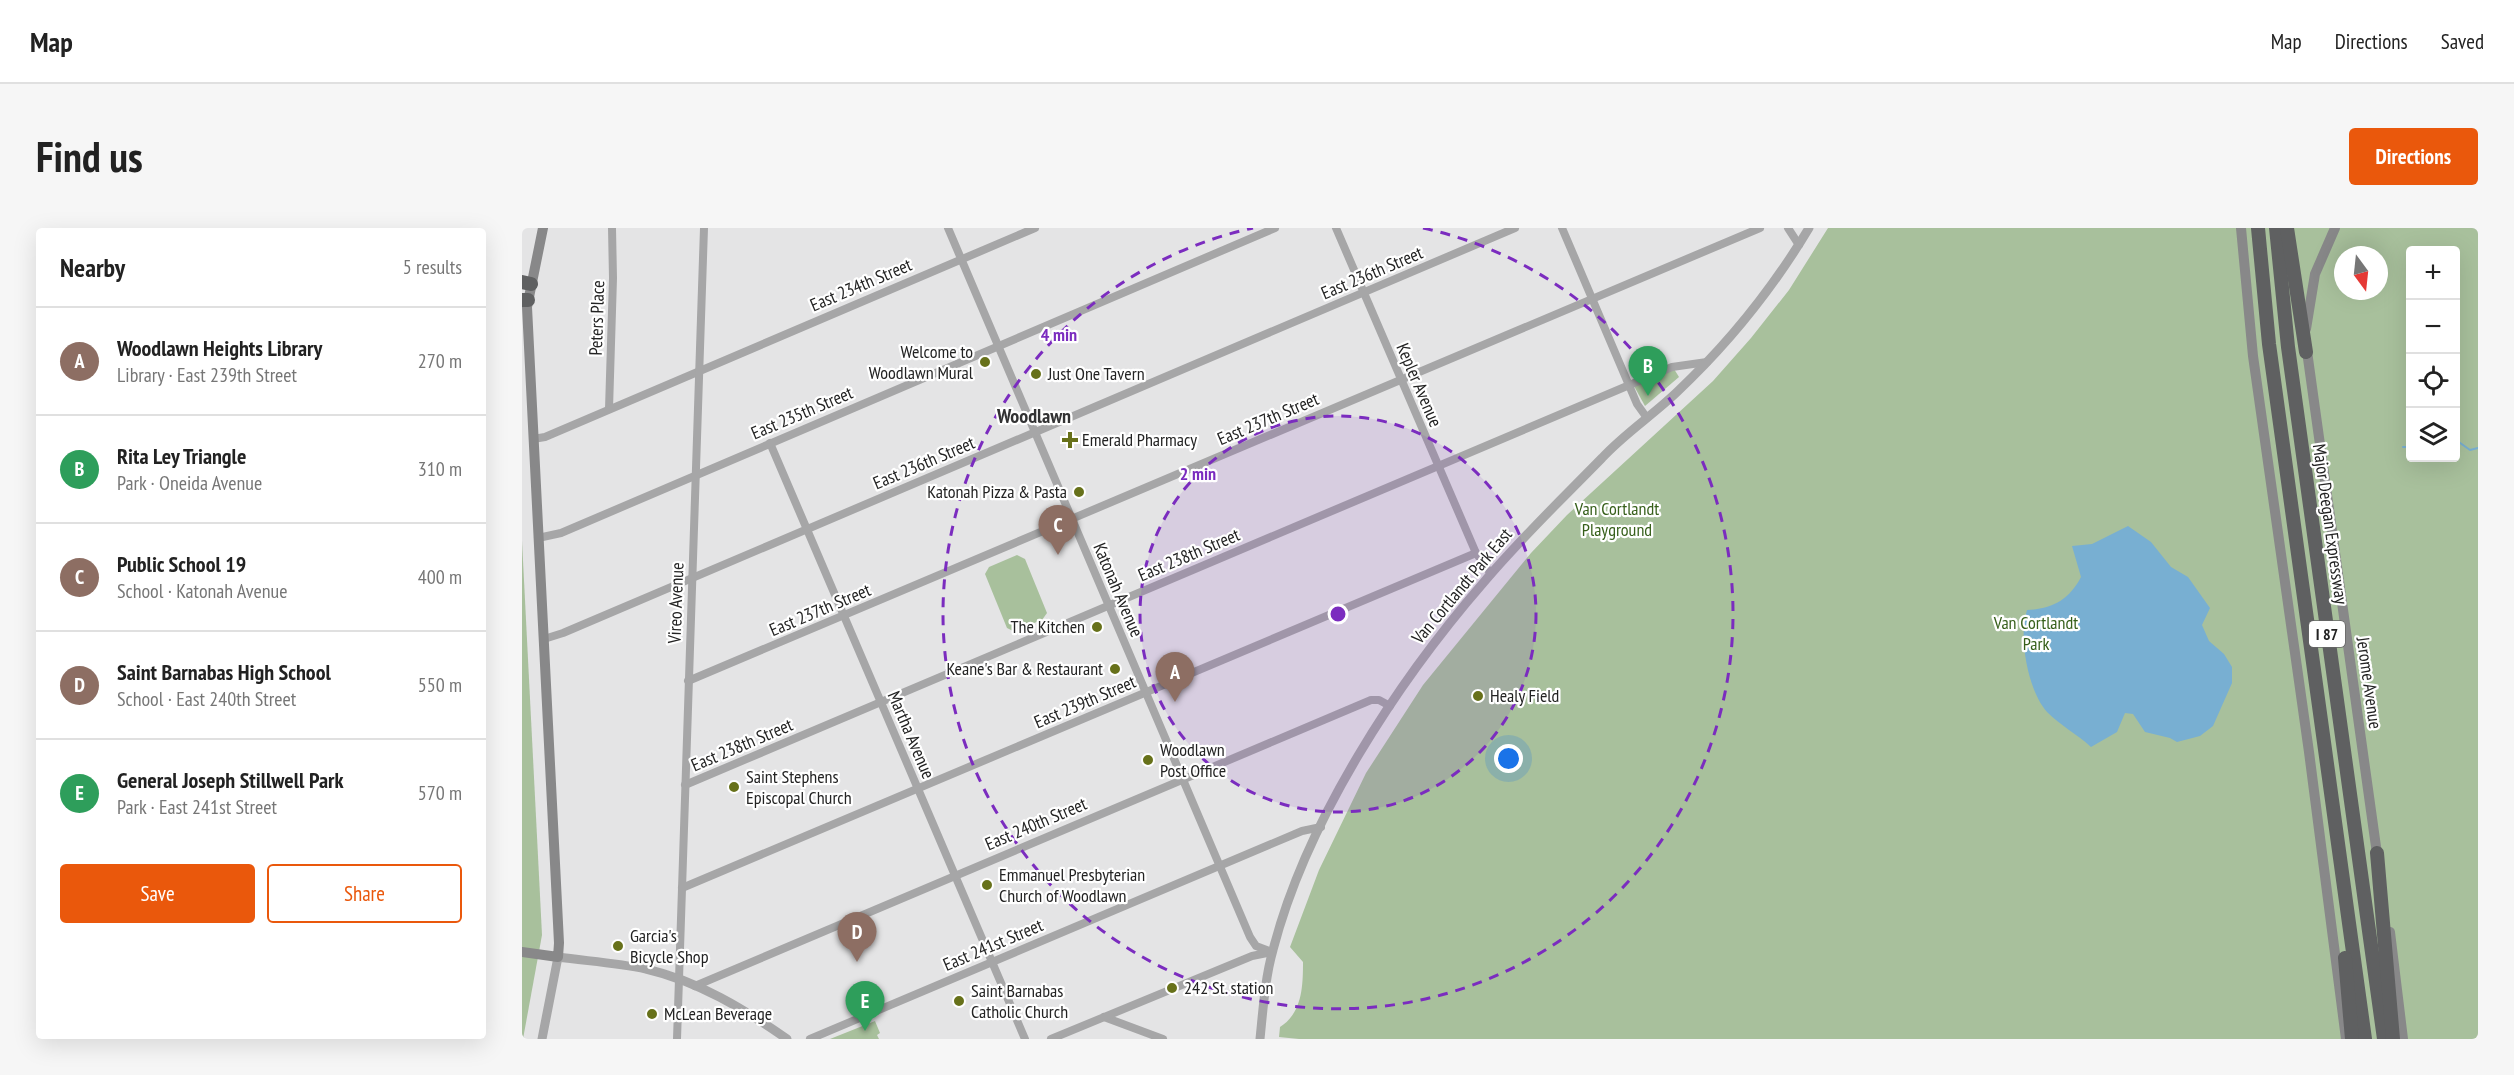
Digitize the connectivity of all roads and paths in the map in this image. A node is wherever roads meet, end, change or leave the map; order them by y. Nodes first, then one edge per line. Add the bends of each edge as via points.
1 (543, 228) edge
2 (612, 228) edge
3 (704, 228) edge
4 (948, 228) edge
5 (1035, 228) edge
6 (1275, 228) edge
7 (1336, 228) edge
8 (1515, 228) edge
9 (1562, 228) edge
10 (1760, 228) edge
11 (1788, 228) edge
12 (1809, 228) edge
13 (2241, 228) edge
14 (2258, 228) edge
15 (2276, 228) edge
16 (2287, 228) edge
17 (2335, 228) edge
18 (1798, 245) junction
19 (961, 259) junction
20 (527, 283) edge
21 (1363, 293) junction
22 (1592, 299) junction
23 (525, 300) edge
24 (998, 346) junction
25 (2306, 352) junction
26 (1707, 362) junction
27 (699, 370) junction
28 (1401, 379) junction
29 (1629, 386) junction
30 (609, 409) junction
31 (1647, 418) junction
32 (1035, 432) junction
33 (533, 439) junction
34 (770, 443) junction
35 (1438, 466) junction
36 (695, 475) junction
37 (1072, 519) junction
38 (807, 530) junction
39 (538, 538) junction
40 (1476, 553) junction
41 (1491, 574) junction
42 (692, 579) junction
43 (1108, 605) junction
44 (844, 616) junction
45 (544, 639) junction
46 (688, 681) junction
47 (1145, 692) junction
48 (881, 702) junction
49 (1390, 706) junction
50 (1182, 779) junction
51 (685, 785) junction
52 (918, 789) junction
53 (1321, 827) junction
54 (2377, 853) junction
55 (1220, 866) junction
56 (954, 876) junction
57 (2344, 886) junction
58 (682, 888) junction
59 (522, 952) edge
60 (1272, 952) junction
61 (558, 957) junction
62 (991, 962) junction
63 (679, 980) junction
64 (695, 986) junction
65 (1104, 1017) junction
66 (782, 1037) edge
67 (542, 1039) edge
68 (677, 1039) edge
69 (810, 1039) edge
70 (1024, 1039) edge
71 (1052, 1039) edge
72 (1162, 1039) edge
73 (1260, 1039) edge
74 (2346, 1039) edge
75 (2352, 1039) edge
76 (2365, 1039) edge
77 (2384, 1039) edge
78 (2393, 1039) edge
79 (2403, 1039) edge

1 - 20 main road
2 - 30 street, Peters Place
3 - 27 street, Vireo Avenue
4 - 19 street, Katonah Avenue
5 - 19 street, East 234th Street
6 - 24 street, East 235th Street
7 - 21 street, Kepler Avenue
8 - 21 street, East 236th Street
9 - 22 street
10 - 22 street, East 237th Street
11 - 18 street
12 - 18 street, Van Cortlandt Park East
13 - 74 main road via 2250,336
14 - 57 highway, Major Deegan Expressway / I 87 via 2269,344
15 - 77 highway, Major Deegan Expressway / I 87 via 2288,348
16 - 25 highway
17 - 25 main road, Jerome Avenue via 2311,291
18 - 26 street, Van Cortlandt Park East via 1751,312
19 - 24 street, Katonah Avenue
19 - 27 street, East 234th Street
20 - 23 main road
21 - 28 street, Kepler Avenue
21 - 32 street, East 236th Street
22 - 28 street, East 237th Street
22 - 29 street
23 - 33 main road
24 - 32 street, Katonah Avenue
24 - 34 street, East 235th Street
25 - 54 main road, Jerome Avenue
26 - 29 street, East 238th Street via 1677,366
26 - 31 street, Van Cortlandt Park East
27 - 30 street, East 234th Street
27 - 36 street, Vireo Avenue
28 - 35 street, Kepler Avenue
28 - 37 street, East 237th Street
29 - 31 street
29 - 35 street, East 238th Street
30 - 33 street, East 234th Street
31 - 41 street, Van Cortlandt Park East via 1602,457
32 - 37 street, Katonah Avenue
32 - 38 street, East 236th Street
33 - 39 main road
34 - 36 street, East 235th Street
34 - 38 street, Martha Avenue
35 - 40 street, Kepler Avenue
35 - 43 street, East 238th Street
36 - 39 street, East 235th Street via 561,533
36 - 42 street, Vireo Avenue
37 - 43 street, Katonah Avenue
37 - 44 street, East 237th Street
38 - 42 street, East 236th Street
38 - 44 street, Martha Avenue
39 - 45 main road
40 - 41 street
40 - 47 street, East 239th Street
41 - 49 street, Van Cortlandt Park East
42 - 45 street, East 236th Street
42 - 46 street, Vireo Avenue
43 - 47 street, Katonah Avenue
43 - 48 street, East 238th Street
44 - 46 street, East 237th Street
44 - 48 street, Martha Avenue
45 - 61 main road
46 - 51 street, Vireo Avenue
47 - 50 street, Katonah Avenue
47 - 52 street, East 239th Street
48 - 51 street, East 238th Street
48 - 52 street, Martha Avenue
49 - 50 street, East 240th Street via 1371,700
49 - 53 street, Van Cortlandt Park East via 1358,756
50 - 55 street, Katonah Avenue
50 - 56 street, East 240th Street
51 - 58 street, Vireo Avenue
52 - 56 street, Martha Avenue
52 - 58 street, East 239th Street
53 - 55 street, East 241st Street via 1302,831
53 - 60 street, Van Cortlandt Park East
54 - 78 highway
54 - 79 main road, Jerome Avenue
55 - 60 street, Katonah Avenue via 1254,944
55 - 62 street, East 241st Street
56 - 62 street, Martha Avenue
56 - 64 street, East 240th Street
57 - 75 highway via 2343,945
57 - 76 highway, Major Deegan Expressway / I 87
58 - 63 street, Vireo Avenue
59 - 61 main road
60 - 65 street via 1252,956
60 - 73 street, Van Cortlandt Park East
61 - 63 street via 633,967
61 - 67 street
62 - 69 street, East 241st Street
62 - 70 street, Martha Avenue
63 - 64 street
63 - 68 street, Vireo Avenue
64 - 66 street via 744,1010
65 - 71 street
65 - 72 street

